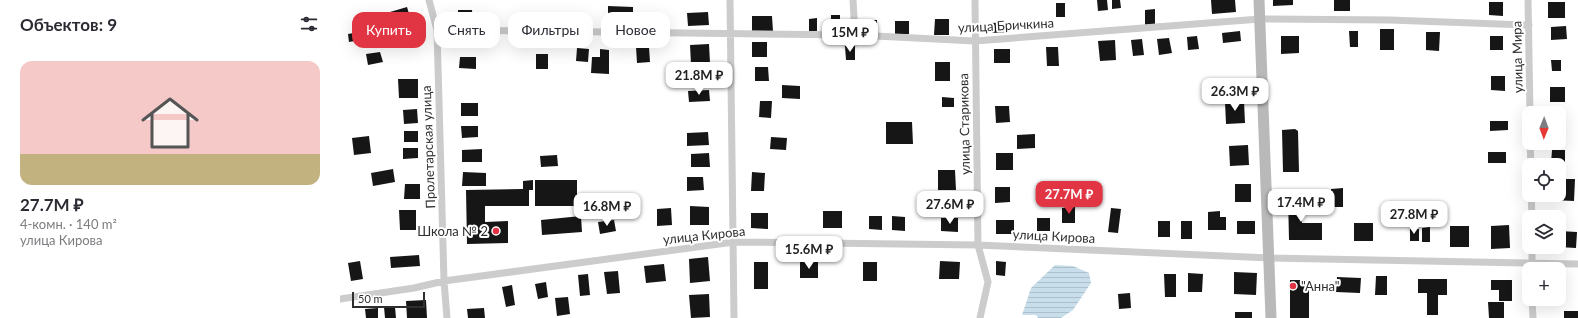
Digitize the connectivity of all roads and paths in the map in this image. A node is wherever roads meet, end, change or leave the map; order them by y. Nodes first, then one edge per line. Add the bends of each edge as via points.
1 (429, 0) edge
2 (730, 0) edge
3 (853, 0) edge
4 (975, 0) edge
5 (1259, 0) edge
6 (1528, 0) edge
7 (434, 19) edge
8 (1260, 19) junction
9 (1529, 25) junction
10 (500, 31) edge
11 (730, 34) junction
12 (855, 35) junction
13 (975, 41) junction
14 (438, 48) edge
15 (1530, 106) edge
16 (734, 242) junction
17 (978, 245) junction
18 (1270, 258) junction
19 (1578, 264) edge
20 (1566, 265) edge
21 (1522, 266) edge
22 (444, 280) junction
23 (340, 299) edge
24 (1532, 306) edge
25 (447, 318) edge
26 (734, 318) edge
27 (980, 318) edge
28 (1271, 318) edge
29 (1533, 318) edge

1 - 7 street, Пролетарская улица
2 - 11 street
3 - 12 street
4 - 13 street, улица Старикова
5 - 8 street
6 - 9 street, улица Мира
8 - 9 street, улица Бричкина
8 - 13 street, улица Бричкина
8 - 18 street
9 - 15 street, улица Мира
10 - 11 street, улица Бричкина
11 - 12 street, улица Бричкина
11 - 16 street
12 - 13 street, улица Бричкина
13 - 17 street, улица Старикова
14 - 22 street, Пролетарская улица
16 - 17 street, улица Кирова
16 - 22 street, улица Кирова
16 - 26 street
17 - 18 street, улица Кирова
17 - 27 street, улица Старикова via 988,282
18 - 21 street, улица Кирова
18 - 28 street
19 - 20 street, улица Кирова
22 - 23 street, улица Кирова via 414,288
22 - 25 street, Пролетарская улица
24 - 29 street

